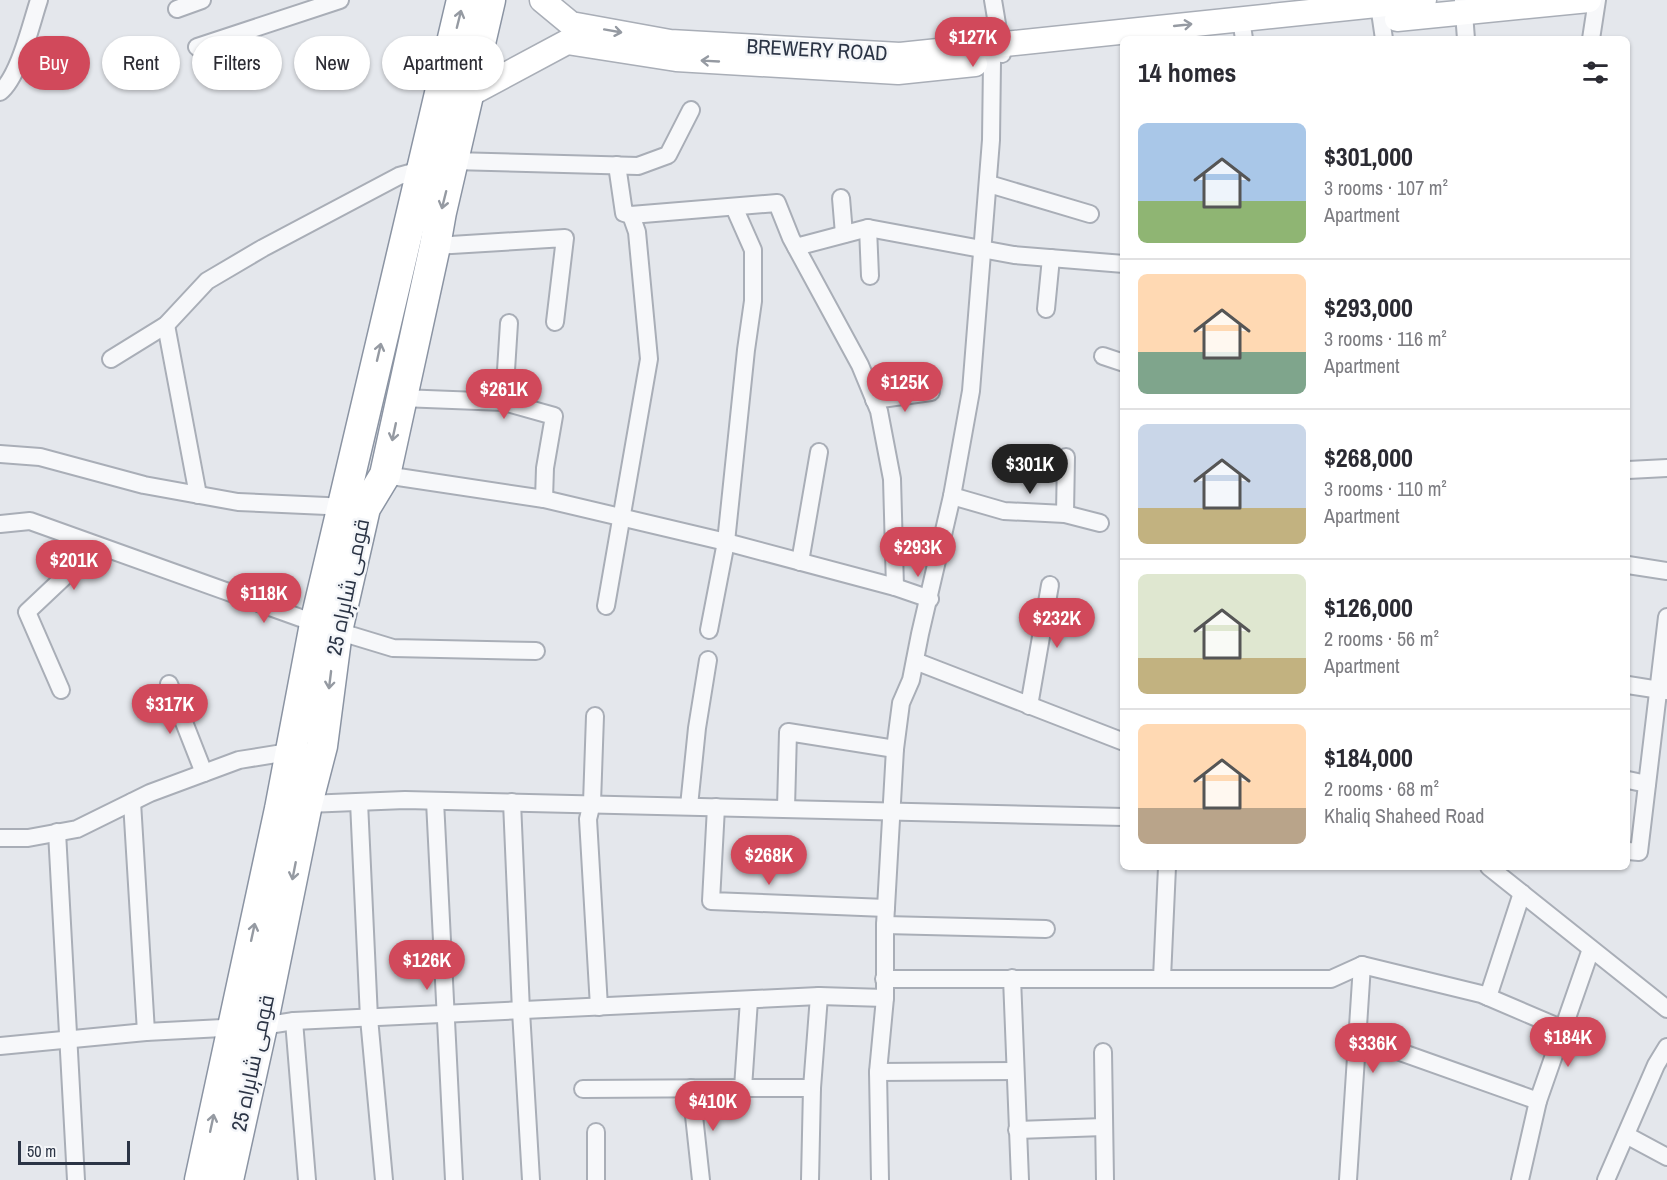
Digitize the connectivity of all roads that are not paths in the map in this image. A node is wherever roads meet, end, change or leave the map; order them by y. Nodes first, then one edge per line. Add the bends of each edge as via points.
1 (39, 0) edge
2 (202, 0) edge
3 (340, 0) edge
4 (462, 0) edge
5 (490, 0) edge
6 (542, 0) edge
7 (993, 0) edge
8 (1424, 0) edge
9 (1589, 0) edge
10 (1597, 0) edge
11 (1464, 6) edge
12 (177, 9) dead end
13 (1382, 21) edge
14 (1243, 31) edge
15 (569, 33) junction
16 (230, 36) edge
17 (1194, 36) edge
18 (1217, 36) edge
19 (1466, 36) edge
20 (1591, 36) edge
21 (1120, 44) edge
22 (1120, 47) edge
23 (998, 56) junction
24 (0, 92) edge
25 (466, 96) junction
26 (692, 110) dead end
27 (436, 113) junction
28 (453, 161) junction
29 (617, 165) junction
30 (422, 170) junction
31 (989, 184) junction
32 (841, 198) dead end
33 (734, 207) junction
34 (1090, 214) dead end
35 (631, 215) junction
36 (868, 228) junction
37 (844, 234) junction
38 (435, 246) junction
39 (796, 247) junction
40 (984, 248) junction
41 (1051, 258) junction
42 (1120, 264) edge
43 (870, 276) dead end
44 (1046, 309) dead end
45 (555, 322) dead end
46 (509, 323) dead end
47 (166, 325) junction
48 (1103, 356) dead end
49 (111, 358) dead end
50 (1120, 362) edge
51 (931, 392) dead end
52 (401, 398) junction
53 (874, 400) junction
54 (504, 402) junction
55 (819, 452) dead end
56 (0, 454) edge
57 (1065, 457) dead end
58 (1667, 468) edge
59 (1630, 470) edge
60 (385, 475) junction
61 (198, 495) junction
62 (952, 496) junction
63 (544, 500) junction
64 (354, 507) junction
65 (1065, 514) junction
66 (623, 518) junction
67 (1100, 523) dead end
68 (0, 524) edge
69 (726, 542) junction
70 (96, 546) junction
71 (800, 562) junction
72 (1630, 564) edge
73 (1667, 571) edge
74 (1050, 585) dead end
75 (895, 587) junction
76 (930, 599) junction
77 (606, 606) dead end
78 (1667, 617) edge
79 (326, 627) junction
80 (709, 630) dead end
81 (536, 651) dead end
82 (708, 660) dead end
83 (915, 661) junction
84 (169, 684) dead end
85 (1630, 685) edge
86 (61, 690) dead end
87 (1662, 690) edge
88 (1029, 706) junction
89 (595, 716) dead end
90 (1120, 740) edge
91 (322, 746) junction
92 (894, 749) junction
93 (291, 751) junction
94 (204, 773) junction
95 (1630, 780) edge
96 (1647, 784) junction
97 (435, 801) junction
98 (132, 802) junction
99 (359, 802) junction
100 (512, 802) junction
101 (592, 803) junction
102 (307, 804) junction
103 (689, 806) junction
104 (716, 807) junction
105 (786, 808) junction
106 (892, 811) junction
107 (1120, 818) edge
108 (57, 832) junction
109 (0, 838) edge
110 (1630, 851) edge
111 (1167, 870) edge
112 (1493, 870) edge
113 (1522, 893) junction
114 (886, 908) junction
115 (885, 925) junction
116 (1046, 928) dead end
117 (1591, 949) junction
118 (1362, 965) junction
119 (1012, 978) junction
120 (1162, 978) junction
121 (884, 979) junction
122 (819, 996) junction
123 (1488, 997) junction
124 (885, 998) junction
125 (748, 1000) junction
126 (599, 1007) junction
127 (1667, 1009) edge
128 (521, 1011) junction
129 (445, 1014) junction
130 (369, 1017) junction
131 (294, 1021) junction
132 (262, 1026) junction
133 (232, 1027) junction
134 (1563, 1029) junction
135 (146, 1032) junction
136 (1358, 1037) junction
137 (68, 1038) junction
138 (0, 1046) edge
139 (1667, 1047) edge
140 (1103, 1052) dead end
141 (1015, 1071) junction
142 (878, 1072) junction
143 (691, 1088) junction
144 (743, 1088) junction
145 (812, 1088) junction
146 (583, 1089) dead end
147 (1538, 1101) junction
148 (1104, 1127) junction
149 (1017, 1130) junction
150 (596, 1132) dead end
151 (1626, 1135) junction
152 (1667, 1157) edge
153 (76, 1180) edge
154 (200, 1180) edge
155 (228, 1180) edge
156 (307, 1180) edge
157 (384, 1180) edge
158 (454, 1180) edge
159 (531, 1180) edge
160 (596, 1180) edge
161 (701, 1180) edge
162 (810, 1180) edge
163 (880, 1180) edge
164 (1020, 1180) edge
165 (1105, 1180) edge
166 (1348, 1180) edge
167 (1520, 1180) edge
168 (1606, 1180) edge

1 - 24 street via 24,49
2 - 12 street
3 - 16 street
27 -> 4 highway, قومی شاہراہ 25
5 - 25 highway, قومی شاہراہ 25
6 - 15 main road, BREWERY ROAD
7 - 23 street
8 - 13 main road, BREWERY ROAD
9 - 11 main road, BREWERY ROAD
10 - 20 street
11 - 13 main road, BREWERY ROAD
11 - 19 street
13 - 14 main road, BREWERY ROAD
17 -> 14 main road, BREWERY ROAD
14 - 18 main road, BREWERY ROAD
15 - 23 main road, BREWERY ROAD via 900,55
15 - 25 main road
23 -> 21 main road, BREWERY ROAD
22 - 23 main road, BREWERY ROAD
23 - 31 street
25 - 27 main road
25 - 28 highway, قومی شاہراہ 25
26 - 29 street via 668,155 638,166
27 - 30 highway, قومی شاہراہ 25
28 - 29 street
28 - 30 street
28 -> 38 highway, قومی شاہراہ 25
29 - 35 street via 624,213
30 - 47 street via 399,176 207,281
64 -> 30 highway, قومی شاہراہ 25
31 - 34 street
31 - 40 street
32 - 37 street
33 - 35 street
33 - 39 street via 777,203
33 - 69 street via 753,249 753,301
35 - 66 street via 637,232 649,359
36 - 37 street
36 - 40 street
36 - 43 street
37 - 39 street
38 - 45 street via 565,238
38 - 52 highway, قومی شاہراہ 25
39 - 53 street via 860,365
40 - 41 street
40 - 62 street via 971,391
41 - 42 street
41 - 44 street
46 - 54 street
47 - 49 street
47 - 61 street
48 - 50 street
51 - 53 street
52 - 54 street
52 -> 60 highway, قومی شاہراہ 25
53 - 75 street via 892,479
54 - 63 street via 554,416
55 - 71 street
56 - 61 street via 40,457
57 - 65 street
58 - 59 street
60 - 63 street
60 - 64 highway, قومی شاہراہ 25
61 - 64 street via 238,502
62 - 65 street via 1004,511
62 - 76 street
63 - 66 street
64 - 79 highway, قومی شاہراہ 25
65 - 67 street
66 - 69 street
66 - 77 street
68 - 70 street via 30,521
69 - 71 street
69 - 80 street
70 - 79 street
70 - 86 street via 27,612
71 - 75 street
72 - 73 street
74 - 88 street
75 - 76 street
76 - 83 street
78 - 87 street
79 - 81 street via 393,648
79 -> 91 highway, قومی شاہراہ 25
79 - 93 highway, قومی شاہراہ 25
82 - 103 street
83 - 88 street
83 - 92 street via 901,703
84 - 94 street
85 - 87 street
87 - 96 street
88 - 90 street
89 - 101 street
91 - 93 street
91 - 102 highway, قومی شاہراہ 25
92 - 105 street via 788,732
92 - 106 street
93 - 94 street via 239,760
133 -> 93 highway, قومی شاہراہ 25
94 - 98 street
95 - 96 street
96 - 110 street via 1639,852
97 - 99 street
97 - 100 street
97 - 129 street
98 - 108 street via 77,829
98 - 135 street
99 - 102 street
99 - 130 street
100 - 101 street
100 - 128 street
101 - 103 street
101 - 126 street via 588,819
102 -> 132 highway, قومی شاہراہ 25
103 - 104 street
104 - 105 street
104 - 114 street via 711,901
105 - 106 street
106 - 107 street
106 - 114 street
108 - 109 street
108 - 137 street
111 - 120 street
112 - 113 street
113 - 117 street
113 - 123 street
114 - 115 street
115 - 116 street
115 - 121 street
117 - 127 street
117 - 134 street
118 - 120 street via 1331,979
118 - 123 street
118 - 136 street
119 - 120 street
119 - 121 street
119 - 141 street
121 - 124 street
122 - 124 street
122 - 125 street
122 - 145 street
123 - 134 street
124 - 142 street
125 - 126 street
125 - 144 street
126 - 128 street
128 - 129 street
128 - 159 street
129 - 130 street
129 - 158 street
130 - 131 street
130 - 157 street
131 - 132 street
131 - 156 street
132 - 133 street
132 - 155 highway, قومی شاہراہ 25
133 - 135 street
154 -> 133 highway, قومی شاہراہ 25
134 - 147 street
135 - 137 street
136 - 147 street
136 - 166 street
137 - 138 street
137 - 153 street
139 - 151 street
140 - 148 street
141 - 142 street
141 - 149 street
142 - 163 street
143 - 144 street
143 - 146 street
143 - 161 street
144 - 145 street
145 - 162 street
147 - 167 street
148 - 149 street
148 - 165 street
149 - 164 street
150 - 160 street
151 - 152 street
151 - 168 street

